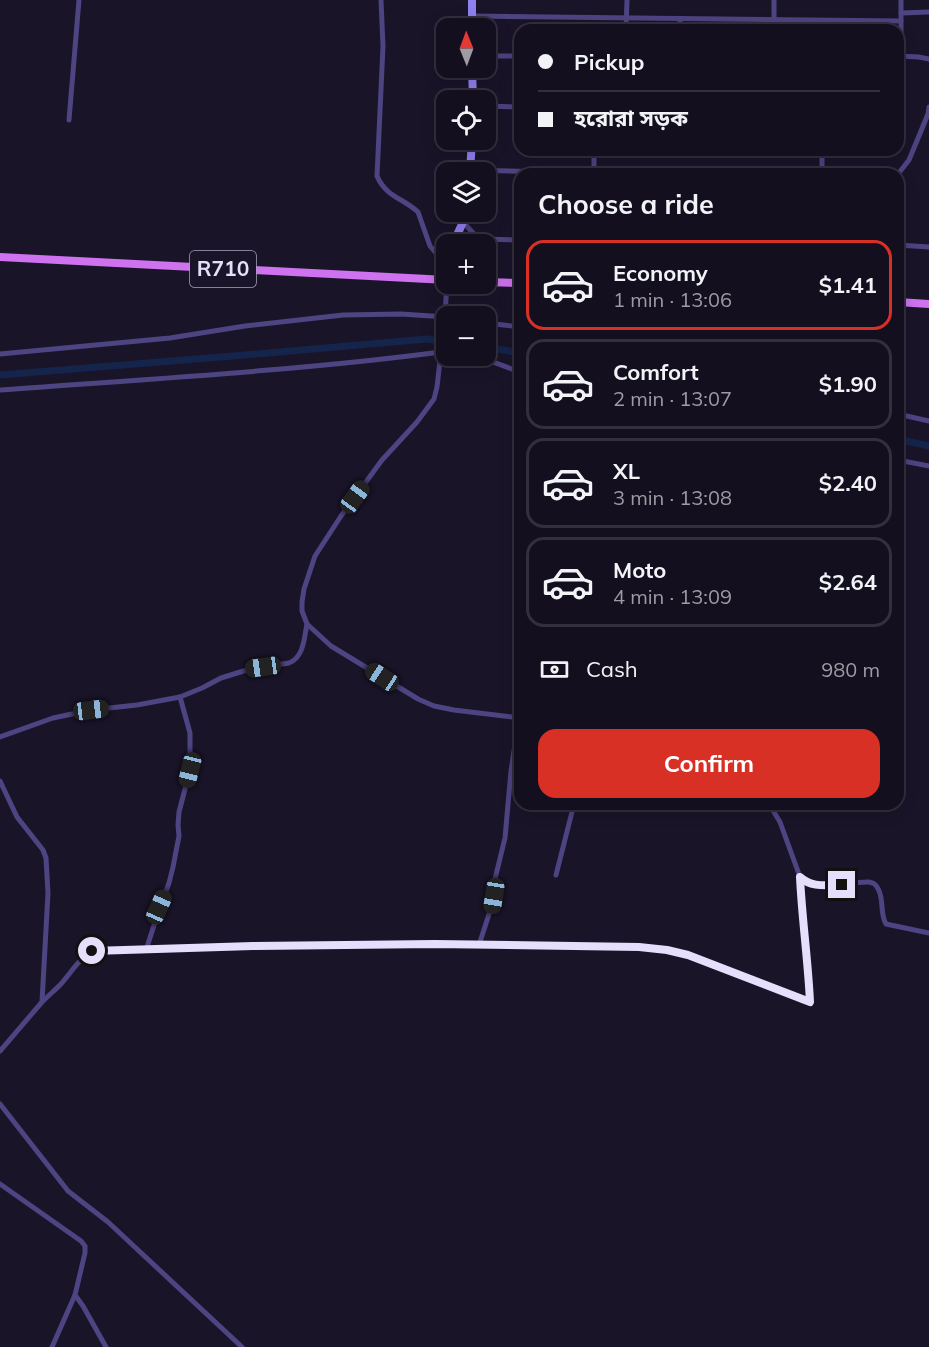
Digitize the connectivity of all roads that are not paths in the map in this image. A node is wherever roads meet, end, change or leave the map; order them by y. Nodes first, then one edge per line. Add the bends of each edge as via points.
1 (78, 0) edge
2 (381, 0) edge
3 (472, 0) edge
4 (627, 0) edge
5 (774, 0) edge
6 (901, 0) edge
7 (929, 12) edge
8 (901, 13) junction
9 (472, 16) joint
10 (626, 18) junction
11 (680, 19) junction
12 (774, 20) junction
13 (901, 21) junction
14 (626, 24) edge
15 (680, 24) edge
16 (774, 24) edge
17 (901, 24) edge
18 (496, 56) edge
19 (514, 56) edge
20 (904, 57) edge
21 (929, 59) edge
22 (496, 106) edge
23 (514, 107) edge
24 (929, 107) edge
25 (69, 120) dead end
26 (903, 168) edge
27 (496, 172) edge
28 (514, 172) edge
29 (463, 222) joint
30 (458, 234) edge
31 (514, 240) edge
32 (904, 245) edge
33 (929, 247) edge
34 (436, 253) edge
35 (0, 257) edge
36 (436, 278) edge
37 (496, 282) edge
38 (514, 283) edge
39 (904, 302) edge
40 (929, 304) edge
41 (436, 316) edge
42 (496, 324) edge
43 (514, 326) edge
44 (436, 353) edge
45 (0, 354) edge
46 (496, 363) edge
47 (441, 366) edge
48 (514, 370) edge
49 (0, 390) edge
50 (904, 415) edge
51 (929, 421) edge
52 (904, 461) edge
53 (929, 466) edge
54 (307, 624) junction
55 (180, 697) junction
56 (514, 717) edge
57 (0, 737) edge
58 (514, 753) edge
59 (0, 782) edge
60 (572, 810) edge
61 (773, 810) edge
62 (556, 875) dead end
63 (800, 877) junction
64 (929, 933) edge
65 (479, 945) junction
66 (146, 950) junction
67 (42, 1002) junction
68 (0, 1051) edge
69 (0, 1104) edge
70 (0, 1184) edge
71 (75, 1295) junction
72 (52, 1347) edge
73 (106, 1347) edge
74 (242, 1347) edge

1 - 25 street
2 - 34 street via 377,176 390,195 418,212
3 - 9 main road
4 - 10 street
5 - 12 street
6 - 8 street
7 - 8 street
8 - 13 street
9 - 10 street
10 - 11 street
10 - 14 street
11 - 12 street
11 - 15 street
12 - 13 street
12 - 16 street
13 - 17 street
18 - 19 street
20 - 21 street
22 - 23 street
24 - 26 street
27 - 28 street
29 - 30 main road
29 - 31 street via 482,239
32 - 33 street
35 - 36 main road, R710
37 - 38 main road
39 - 40 main road
41 - 45 street via 344,315 170,338
42 - 43 street
44 - 49 street via 306,367
46 - 48 street
47 - 54 street via 434,399 423,416 382,460 315,556 302,602
50 - 51 street
52 - 53 street
54 - 55 street via 294,661 240,672
54 - 56 street via 331,646 418,699 454,710
55 - 57 street via 53,718
55 - 66 street via 190,733 190,770 179,812 173,867
58 - 65 street via 505,838 492,908
59 - 67 street via 17,817 46,858
60 - 62 street
61 - 63 street
63 - 64 street via 817,885 875,884 886,924
63 - 65 street via 810,1002 667,950
65 - 66 street
66 - 67 street via 92,951
67 - 68 street
69 - 74 street via 68,1191 108,1222
70 - 71 street via 85,1246
71 - 72 street
71 - 73 street

